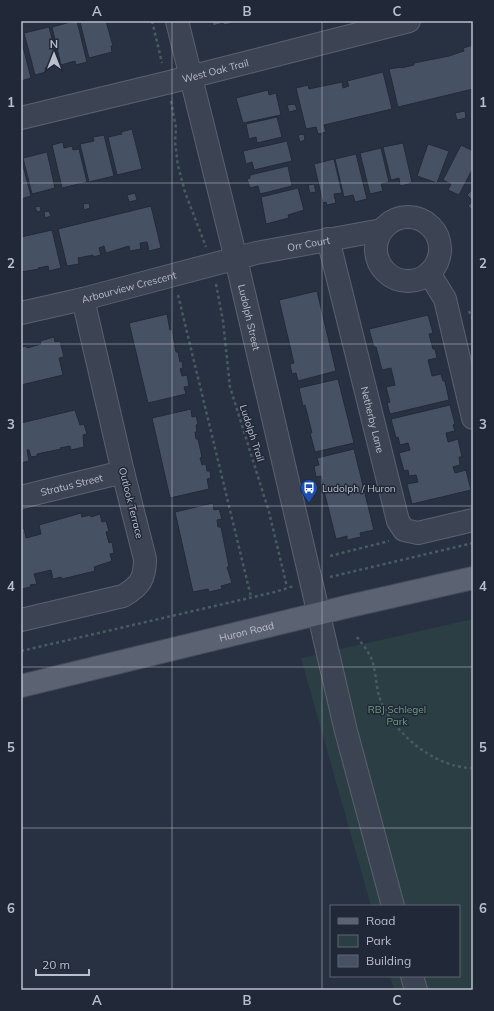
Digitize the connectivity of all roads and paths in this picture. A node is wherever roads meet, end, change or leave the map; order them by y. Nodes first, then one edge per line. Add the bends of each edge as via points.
1 (152, 21) edge
2 (177, 21) edge
3 (409, 21) edge
4 (376, 25) edge
5 (162, 65) dead end
6 (190, 76) junction
7 (170, 99) dead end
8 (21, 118) edge
9 (382, 230) junction
10 (328, 239) junction
11 (207, 250) dead end
12 (236, 259) junction
13 (429, 273) junction
14 (215, 282) dead end
15 (178, 295) dead end
16 (83, 299) junction
17 (21, 313) edge
18 (473, 418) edge
19 (122, 472) junction
20 (21, 497) edge
21 (473, 520) edge
22 (390, 541) dead end
23 (473, 543) edge
24 (330, 556) dead end
25 (325, 578) dead end
26 (473, 578) edge
27 (298, 585) dead end
28 (287, 587) junction
29 (251, 597) junction
30 (318, 614) junction
31 (21, 620) edge
32 (357, 637) dead end
33 (21, 652) edge
34 (21, 686) edge
35 (473, 768) edge
36 (393, 905) edge
37 (412, 977) edge
38 (416, 990) edge

1 - 5 path
2 - 6 street, Ludolph Street
3 - 4 street, West Oak Trail
4 - 6 street, West Oak Trail
6 - 8 street, West Oak Trail
6 - 12 street, Ludolph Street
7 - 11 path via 176,128 178,166
9 - 10 street, Orr Court
9 - 13 street via 378,237 377,255 381,266 388,274 398,279 409,280
9 - 13 street, Orr Court via 396,219 406,217 417,218 435,230 440,251 438,262
10 - 12 street, Orr Court
10 - 21 street, Netherby Lane via 398,521 404,530 418,533
12 - 16 street, Arbourview Crescent
12 - 30 street, Ludolph Street
13 - 18 street via 444,299
14 - 28 path, Ludolph Trail via 223,321 230,387 269,512
15 - 29 path
16 - 17 street, Arbourview Crescent
16 - 19 street, Outlook Terrace
19 - 20 street, Stratus Street
19 - 31 street, Outlook Terrace via 145,559 145,572 140,582 123,596
22 - 24 path
23 - 25 path
26 - 30 main road, Huron Road
27 - 28 path
28 - 29 path
29 - 33 path
30 - 34 main road, Huron Road
30 - 36 street, Ludolph Street
32 - 35 path via 372,660 380,698 388,715 405,736 424,752 446,764
37 - 38 street

